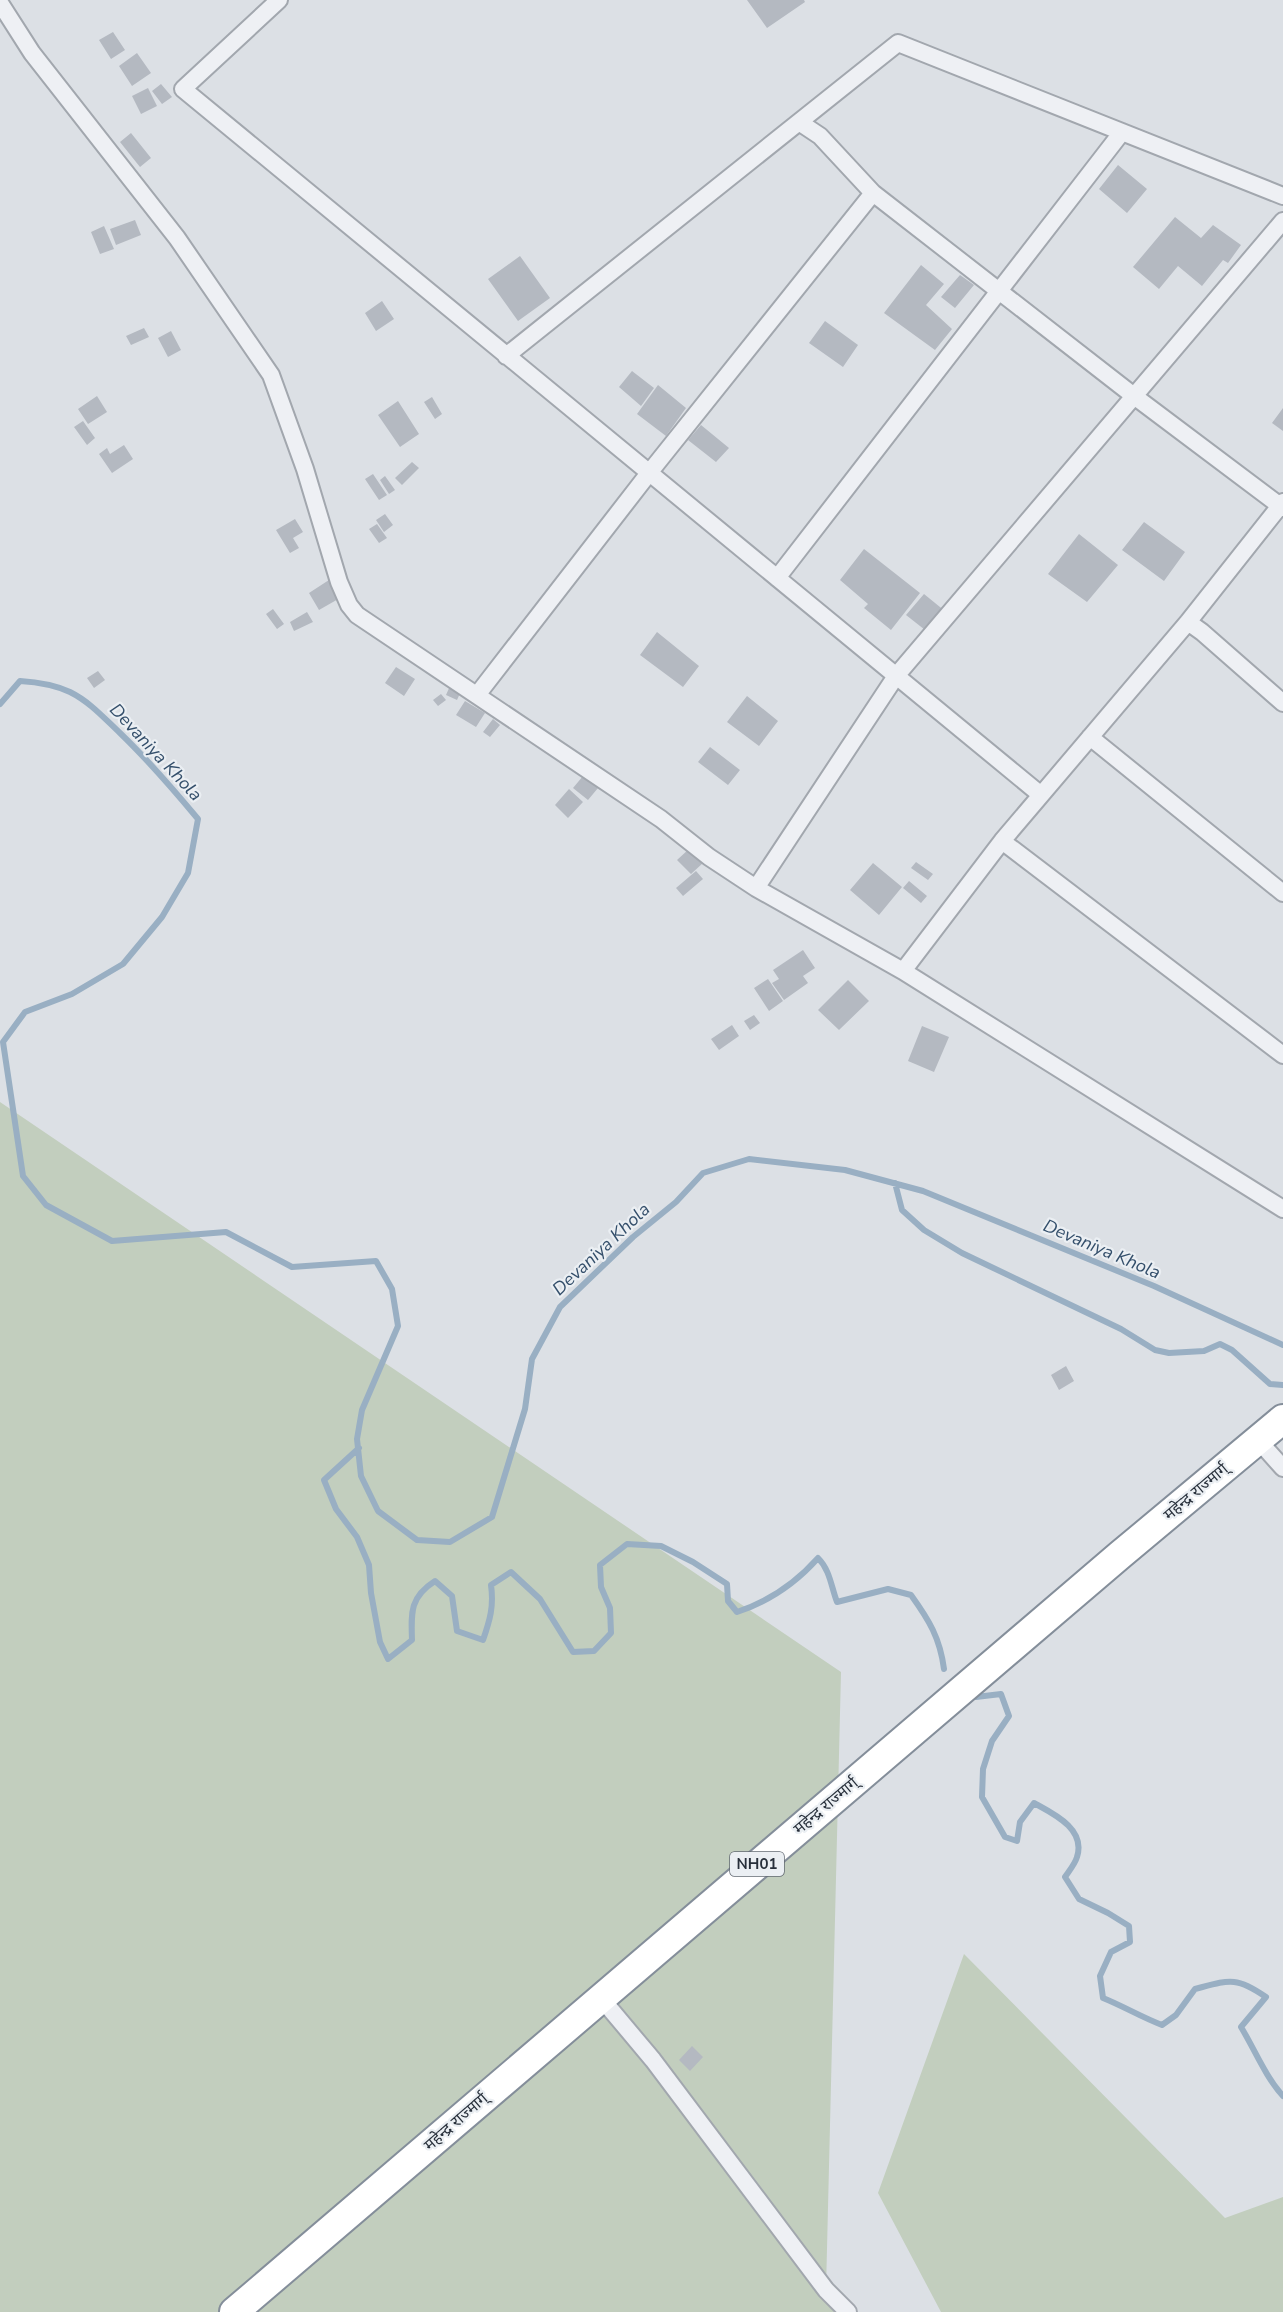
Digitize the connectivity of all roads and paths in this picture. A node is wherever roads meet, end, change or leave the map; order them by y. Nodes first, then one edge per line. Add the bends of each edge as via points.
1 (279, 0) edge
2 (0, 3) edge
3 (799, 122) junction
4 (1122, 132) junction
5 (873, 193) junction
6 (1283, 196) edge
7 (1283, 221) edge
8 (999, 290) junction
9 (506, 356) junction
10 (1134, 396) junction
11 (649, 473) junction
12 (1282, 505) edge
13 (777, 578) junction
14 (1188, 622) junction
15 (896, 676) junction
16 (477, 695) junction
17 (1283, 703) edge
18 (1090, 737) junction
19 (1041, 795) junction
20 (1002, 841) junction
21 (756, 888) junction
22 (1283, 893) edge
23 (903, 971) junction
24 (1283, 1055) edge
25 (1283, 1209) edge
26 (1283, 1419) edge
27 (1258, 1440) junction
28 (1283, 1468) edge
29 (601, 1998) junction
30 (234, 2312) edge
31 (848, 2312) edge

1 - 9 street via 183,89
2 - 16 street via 32,53 177,238 271,375 349,605 357,615
3 - 4 street via 898,43
3 - 5 street via 820,136
3 - 9 street
4 - 6 street
4 - 8 street
5 - 8 street
5 - 11 street
7 - 10 street
8 - 10 street
8 - 13 street
9 - 11 street
10 - 12 street
10 - 15 street
11 - 13 street
11 - 16 street
12 - 14 street
13 - 15 street
14 - 17 street
14 - 18 street
15 - 19 street
15 - 21 street
16 - 21 street
18 - 19 street
18 - 22 street
19 - 20 street
20 - 23 street
20 - 24 street
21 - 23 street
23 - 25 street
26 - 27 highway, महेन्द्र राज्मार्ग् / NH01
27 - 28 street
27 - 29 highway, महेन्द्र राज्मार्ग् / NH01
29 - 30 highway, महेन्द्र राज्मार्ग् / NH01
29 - 31 street via 653,2060 826,2290

